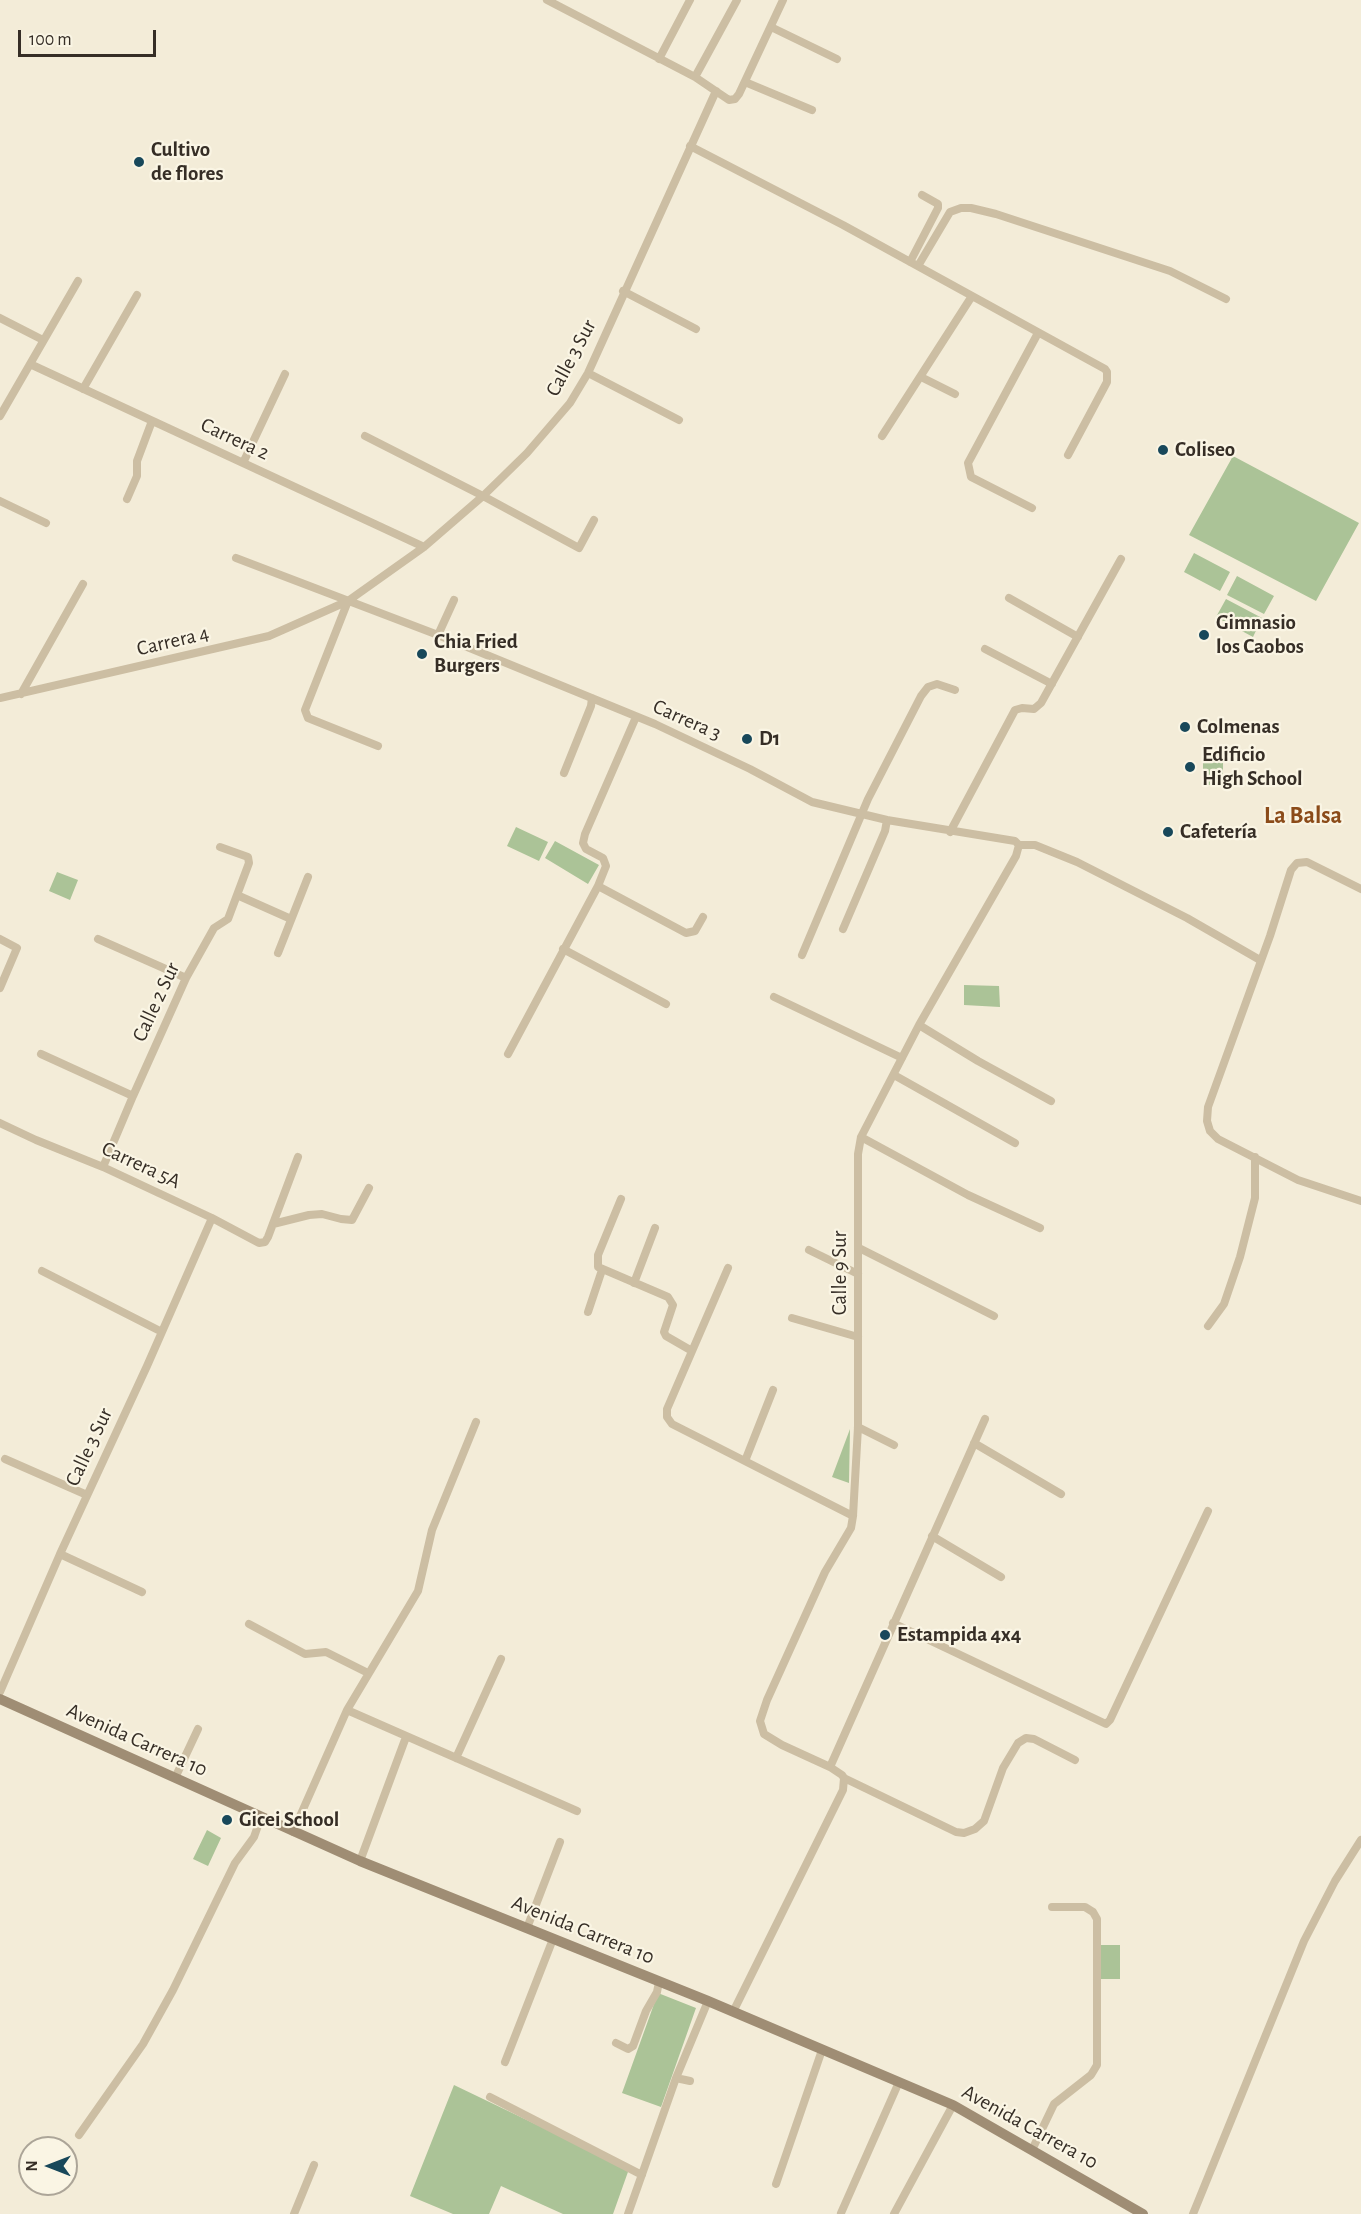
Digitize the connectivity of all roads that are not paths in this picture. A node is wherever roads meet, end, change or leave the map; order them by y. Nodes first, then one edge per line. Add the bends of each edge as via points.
1 (547, 0) edge
2 (690, 0) edge
3 (737, 0) edge
4 (783, 0) edge
5 (771, 27) junction
6 (659, 59) junction
7 (837, 59) dead end
8 (695, 77) junction
9 (745, 82) junction
10 (716, 91) junction
11 (812, 111) dead end
12 (690, 146) junction
13 (922, 195) dead end
14 (910, 262) junction
15 (918, 266) junction
16 (78, 281) dead end
17 (623, 291) junction
18 (137, 295) dead end
19 (972, 296) junction
20 (1226, 299) dead end
21 (0, 318) edge
22 (696, 329) dead end
23 (1038, 333) junction
24 (43, 340) junction
25 (30, 364) junction
26 (588, 373) junction
27 (285, 374) dead end
28 (921, 377) junction
29 (83, 389) junction
30 (955, 394) dead end
31 (0, 416) edge
32 (679, 420) dead end
33 (152, 421) junction
34 (365, 436) dead end
35 (882, 436) dead end
36 (1068, 455) dead end
37 (243, 463) junction
38 (483, 496) junction
39 (127, 499) dead end
40 (0, 501) edge
41 (1032, 508) dead end
42 (594, 520) dead end
43 (46, 524) dead end
44 (424, 547) junction
45 (236, 558) dead end
46 (1121, 559) dead end
47 (83, 584) dead end
48 (1009, 598) dead end
49 (454, 600) dead end
50 (348, 601) junction
51 (438, 635) junction
52 (1078, 637) junction
53 (985, 649) dead end
54 (1052, 684) junction
55 (955, 690) dead end
56 (21, 694) junction
57 (0, 698) edge
58 (592, 698) junction
59 (636, 717) junction
60 (378, 746) dead end
61 (564, 773) dead end
62 (862, 814) junction
63 (887, 820) junction
64 (950, 832) junction
65 (1019, 845) junction
66 (220, 847) dead end
67 (309, 877) dead end
68 (598, 886) junction
69 (1361, 889) edge
70 (237, 895) junction
71 (703, 917) dead end
72 (291, 919) junction
73 (843, 929) dead end
74 (0, 939) edge
75 (98, 939) dead end
76 (563, 949) junction
77 (278, 953) dead end
78 (802, 955) dead end
79 (1260, 960) junction
80 (186, 978) junction
81 (0, 988) edge
82 (774, 997) dead end
83 (666, 1004) dead end
84 (919, 1025) junction
85 (41, 1054) dead end
86 (508, 1054) dead end
87 (902, 1058) junction
88 (894, 1075) junction
89 (132, 1096) junction
90 (1051, 1101) dead end
91 (0, 1123) edge
92 (861, 1137) junction
93 (1016, 1143) dead end
94 (298, 1157) dead end
95 (1255, 1157) junction
96 (103, 1167) junction
97 (369, 1188) dead end
98 (621, 1199) dead end
99 (1361, 1201) edge
100 (212, 1218) junction
101 (273, 1224) junction
102 (655, 1228) dead end
103 (1040, 1228) dead end
104 (859, 1248) junction
105 (809, 1250) dead end
106 (728, 1268) dead end
107 (602, 1270) junction
108 (42, 1271) dead end
109 (858, 1274) junction
110 (634, 1283) junction
111 (588, 1312) dead end
112 (994, 1316) dead end
113 (792, 1318) dead end
114 (1208, 1326) dead end
115 (162, 1332) junction
116 (858, 1337) junction
117 (692, 1351) junction
118 (773, 1390) dead end
119 (985, 1419) dead end
120 (476, 1422) dead end
121 (858, 1428) junction
122 (974, 1443) junction
123 (894, 1445) dead end
124 (5, 1459) dead end
125 (745, 1461) junction
126 (1061, 1494) dead end
127 (87, 1495) junction
128 (1208, 1511) dead end
129 (853, 1516) junction
130 (932, 1536) junction
131 (60, 1554) junction
132 (1001, 1577) dead end
133 (142, 1592) dead end
134 (893, 1623) junction
135 (249, 1624) dead end
136 (501, 1659) dead end
137 (368, 1673) junction
138 (0, 1692) edge
139 (0, 1699) edge
140 (347, 1710) junction
141 (198, 1729) dead end
142 (406, 1737) junction
143 (456, 1758) junction
144 (1075, 1760) dead end
145 (830, 1767) junction
146 (175, 1778) junction
147 (844, 1778) junction
148 (577, 1812) dead end
149 (261, 1817) junction
150 (293, 1832) junction
151 (1361, 1840) edge
152 (560, 1842) dead end
153 (360, 1861) junction
154 (1052, 1907) dead end
155 (527, 1928) junction
156 (553, 1939) junction
157 (659, 1982) junction
158 (708, 2001) junction
159 (733, 2012) junction
160 (616, 2043) dead end
161 (822, 2050) junction
162 (505, 2062) dead end
163 (676, 2078) junction
164 (690, 2081) dead end
165 (899, 2082) junction
166 (489, 2097) dead end
167 (953, 2105) junction
168 (79, 2135) dead end
169 (1032, 2150) junction
170 (314, 2165) dead end
171 (642, 2175) junction
172 (776, 2184) dead end
173 (841, 2213) edge
174 (294, 2214) edge
175 (628, 2214) edge
176 (894, 2214) edge
177 (1143, 2214) edge
178 (1193, 2214) edge

1 - 6 street
2 - 6 street
3 - 8 street
4 - 5 street
5 - 7 street
5 - 9 street
6 - 8 street
8 - 10 street
9 - 10 street via 735,99 729,100
9 - 11 street
10 - 12 street, Calle 3 Sur
12 - 14 street
12 - 17 street, Calle 3 Sur
13 - 14 street via 938,204 938,208
14 - 15 street
15 - 19 street
15 - 20 street via 950,212 971,208 1170,271
16 - 24 street
17 - 22 street
17 - 26 street, Calle 3 Sur
18 - 29 street
19 - 23 street
19 - 28 street
21 - 24 street
23 - 36 street via 1107,372 1107,382
23 - 41 street via 968,463 971,477
24 - 25 street
25 - 29 street, Carrera 2
25 - 31 street
26 - 32 street
26 - 38 street, Calle 3 Sur via 570,403
27 - 37 street
28 - 30 street
28 - 35 street
29 - 33 street, Carrera 2
33 - 37 street, Carrera 2
33 - 39 street
34 - 38 street
37 - 44 street, Carrera 2
38 - 42 street via 579,548
38 - 44 street, Calle 3 Sur
40 - 43 street
44 - 50 street, Calle 3 Sur
45 - 50 street, Carrera 3
46 - 52 street
47 - 56 street
48 - 52 street
49 - 51 street
50 - 51 street, Carrera 3
50 - 56 street, Carrera 4 via 269,636
50 - 60 street via 304,710 309,718
51 - 58 street, Carrera 3
52 - 54 street
53 - 54 street
54 - 64 street via 1039,706 1015,710
55 - 62 street via 937,684 924,690
56 - 57 street, Carrera 4
58 - 59 street, Carrera 3
58 - 61 street
59 - 62 street, Carrera 3 via 726,757 812,802
59 - 68 street via 585,834 586,849 606,862
62 - 63 street, Carrera 3
62 - 78 street
63 - 64 street, Carrera 3
63 - 73 street
64 - 65 street, Carrera 3 via 1015,841
65 - 79 street, Carrera 3 via 1035,845 1077,862
65 - 84 street, Calle 9 Sur
66 - 70 street, Calle 2 Sur via 248,858
67 - 72 street
68 - 71 street via 686,933 694,931
68 - 76 street
69 - 79 street via 1307,862 1297,862
70 - 72 street
70 - 80 street, Calle 2 Sur via 228,919 214,928
72 - 77 street
74 - 81 street via 18,948
75 - 80 street
76 - 83 street
76 - 86 street
79 - 95 street via 1208,1107 1210,1131
80 - 89 street, Calle 2 Sur
82 - 87 street
84 - 87 street, Calle 9 Sur
84 - 90 street
85 - 89 street
87 - 88 street, Calle 9 Sur
88 - 92 street, Calle 9 Sur
88 - 93 street
89 - 96 street, Calle 2 Sur
91 - 96 street, Carrera 5A
92 - 103 street via 968,1195
92 - 104 street, Calle 9 Sur
94 - 101 street
95 - 99 street via 1298,1180
95 - 114 street via 1255,1198 1240,1257 1224,1304
96 - 100 street, Carrera 5A
97 - 101 street via 352,1220 322,1214
98 - 107 street via 598,1255 598,1267
100 - 101 street, Carrera 5A via 259,1243 265,1242
100 - 115 street, Calle 3 Sur
102 - 110 street
104 - 109 street, Calle 9 Sur
104 - 112 street
105 - 109 street
106 - 117 street
107 - 110 street
107 - 111 street
108 - 115 street
109 - 116 street, Calle 9 Sur
110 - 117 street via 671,1301 664,1332
113 - 116 street
115 - 127 street, Calle 3 Sur
116 - 121 street, Calle 9 Sur
117 - 125 street via 667,1417 672,1424
118 - 125 street
119 - 122 street
120 - 137 street via 432,1530 418,1591
121 - 123 street
121 - 129 street, Calle 9 Sur
122 - 126 street
122 - 130 street
124 - 127 street
125 - 129 street
127 - 131 street, Calle 3 Sur
128 - 134 street via 1106,1724
129 - 145 street, Calle 9 Sur via 851,1528 825,1572 760,1721 764,1734
130 - 132 street
130 - 134 street
131 - 133 street
131 - 138 street, Calle 3 Sur
134 - 145 street
135 - 137 street via 305,1654 326,1652
136 - 143 street
137 - 140 street
139 - 146 street, Avenida Carrera 10
140 - 142 street
140 - 150 street
141 - 146 street
142 - 143 street
142 - 153 street
143 - 148 street
144 - 147 street via 1034,1739 1018,1743 1003,1768 984,1821 964,1833
145 - 147 street
146 - 149 street, Avenida Carrera 10
147 - 159 street via 843,1790
149 - 150 street, Avenida Carrera 10
149 - 168 street via 254,1837 235,1863 143,2044
150 - 153 street, Avenida Carrera 10
151 - 178 street via 1304,1941
152 - 155 street
153 - 155 street, Avenida Carrera 10
154 - 169 street via 1085,1907 1097,1919 1097,2065 1091,2075 1054,2104
155 - 156 street, Avenida Carrera 10
156 - 157 street, Avenida Carrera 10
156 - 162 street
157 - 158 street, Avenida Carrera 10
157 - 160 street via 633,2046 628,2049
158 - 159 street, Avenida Carrera 10
158 - 163 street
159 - 161 street, Avenida Carrera 10
161 - 165 street, Avenida Carrera 10
161 - 172 street
163 - 164 street
163 - 171 street
165 - 167 street, Avenida Carrera 10
165 - 173 street
166 - 171 street
167 - 169 street, Avenida Carrera 10
167 - 176 street
169 - 177 street, Avenida Carrera 10
170 - 174 street
171 - 175 street

